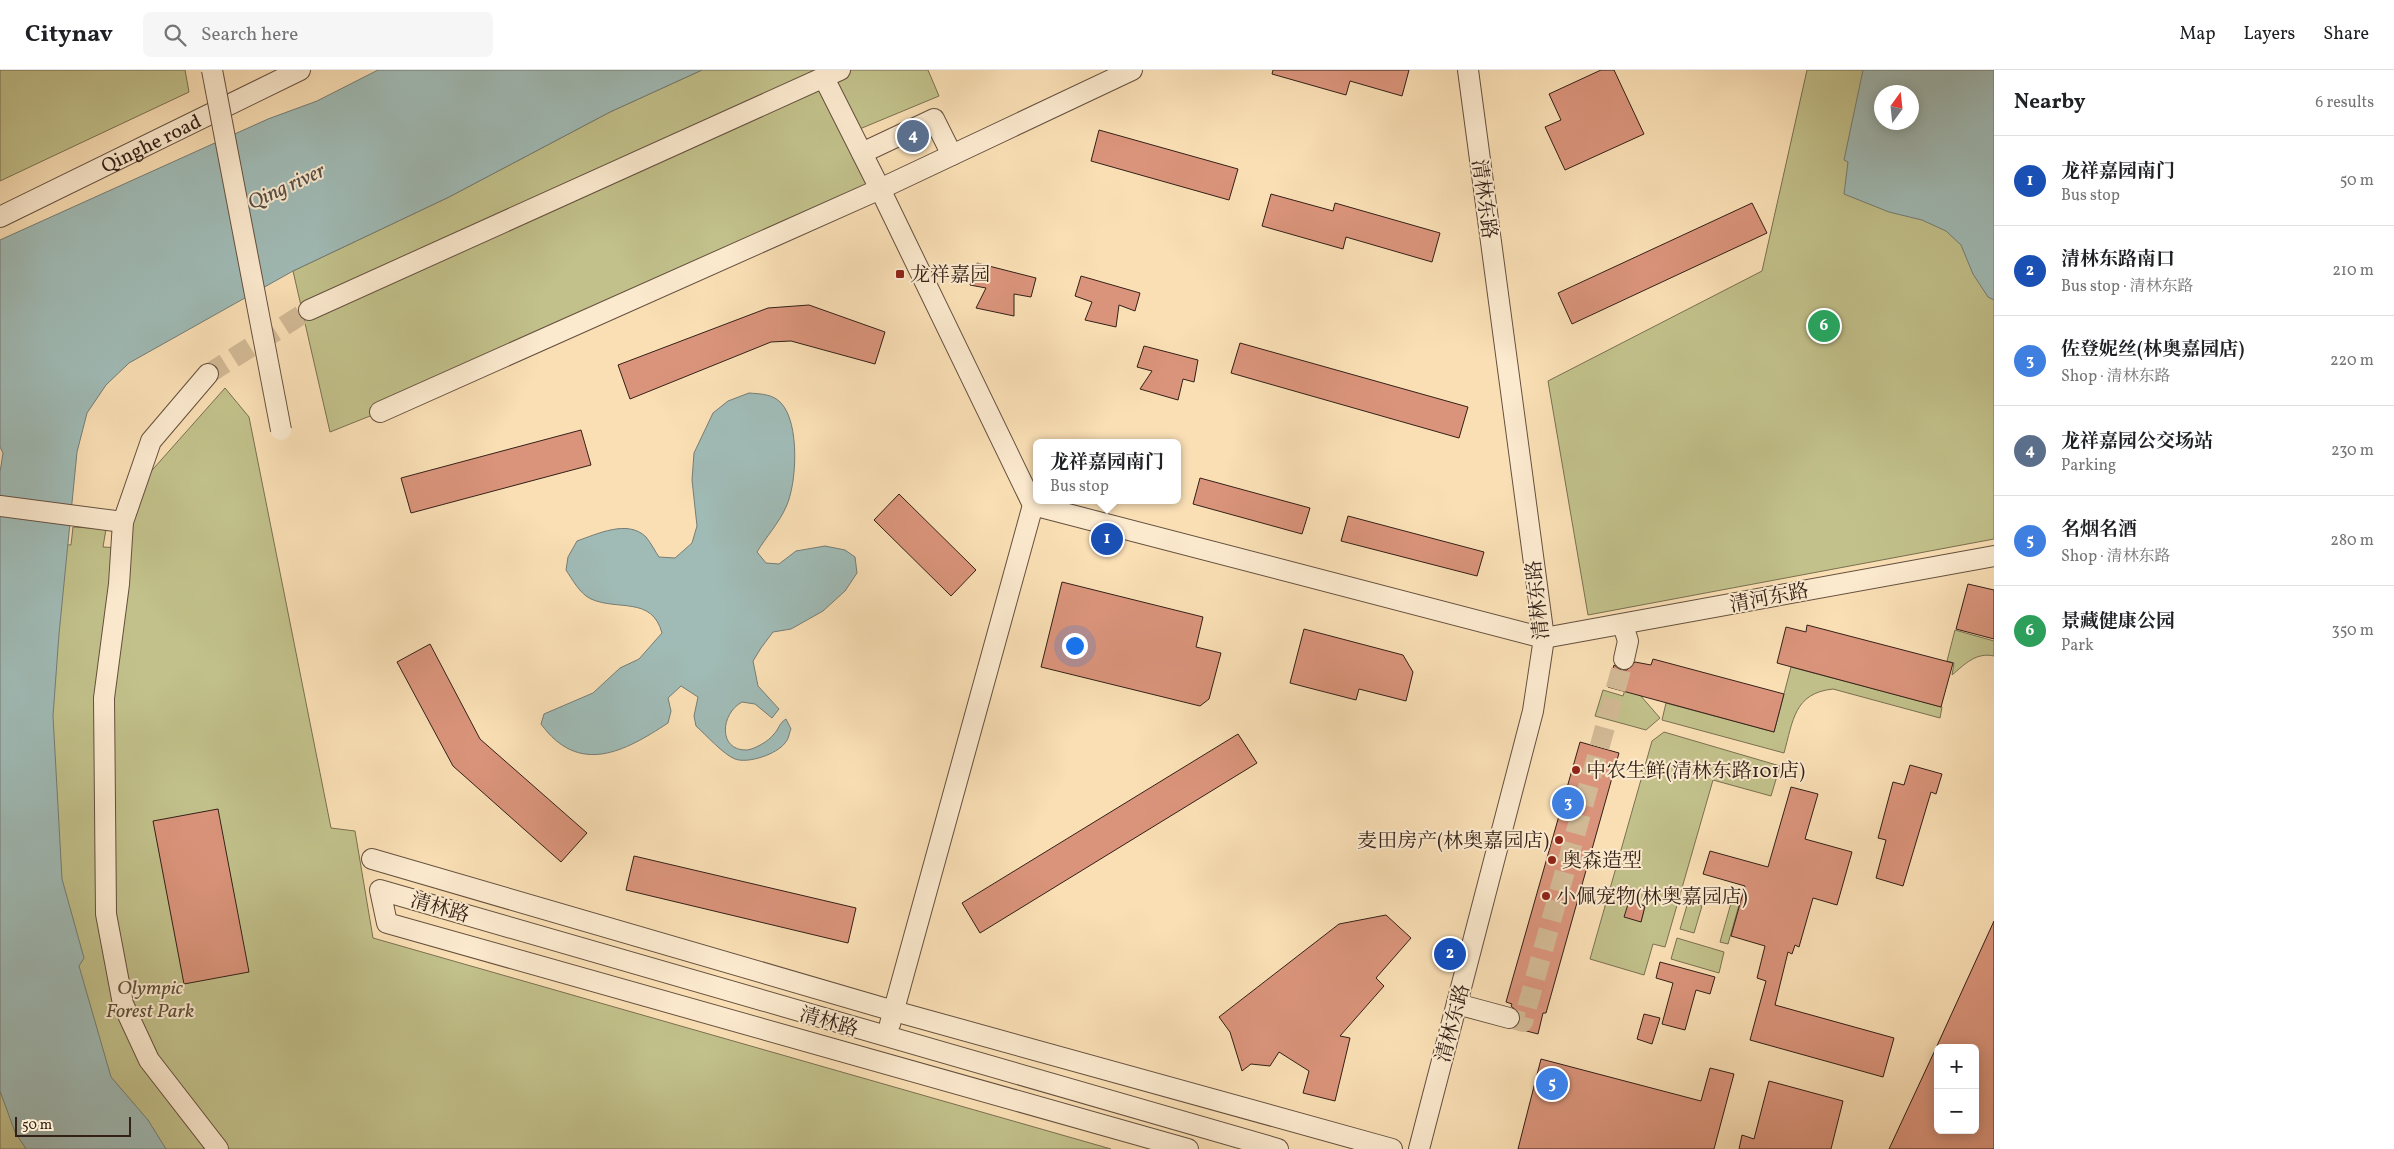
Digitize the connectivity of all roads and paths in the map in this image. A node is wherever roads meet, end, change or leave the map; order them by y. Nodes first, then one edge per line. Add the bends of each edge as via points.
1 (212, 70) edge
2 (300, 70) edge
3 (1132, 70) edge
4 (1468, 70) edge
5 (832, 74) edge
6 (862, 152) junction
7 (952, 155) junction
8 (880, 189) junction
9 (0, 216) edge
10 (310, 310) tunnel mouth
11 (208, 374) tunnel mouth
12 (380, 412) dead end
13 (281, 430) dead end
14 (1032, 505) junction
15 (0, 506) edge
16 (123, 522) junction
17 (1994, 556) edge
18 (1624, 629) junction
19 (1544, 638) junction
20 (1624, 659) tunnel mouth
21 (372, 859) dead end
22 (1457, 1004) junction
23 (894, 1011) junction
24 (1509, 1018) tunnel mouth
25 (886, 1038) junction
26 (879, 1063) junction
27 (218, 1149) edge
28 (1188, 1149) edge
29 (1278, 1149) edge
30 (1392, 1149) edge
31 (1419, 1149) edge

1 - 13 street, bridge
2 - 9 street, Qinghe road
3 - 7 street
4 - 19 street, 清林东路
5 - 6 street
5 - 10 street
6 - 7 street via 934,119
6 - 8 street
7 - 8 street
8 - 12 street
8 - 14 street
11 - 16 street via 150,441
14 - 19 street
14 - 23 street
15 - 16 street
16 - 27 street via 119,584 104,698 106,914 122,1004 149,1060
17 - 18 street, 清河东路
18 - 19 street, 清河东路
18 - 20 street via 1628,641
19 - 22 street, 清林东路 via 1533,711
21 - 23 street
22 - 24 street
22 - 31 street, 清林东路
23 - 25 street
23 - 30 street
25 - 26 street
25 - 26 street, 清林路 via 380,890 386,923
25 - 29 street, 清林路
26 - 28 street

